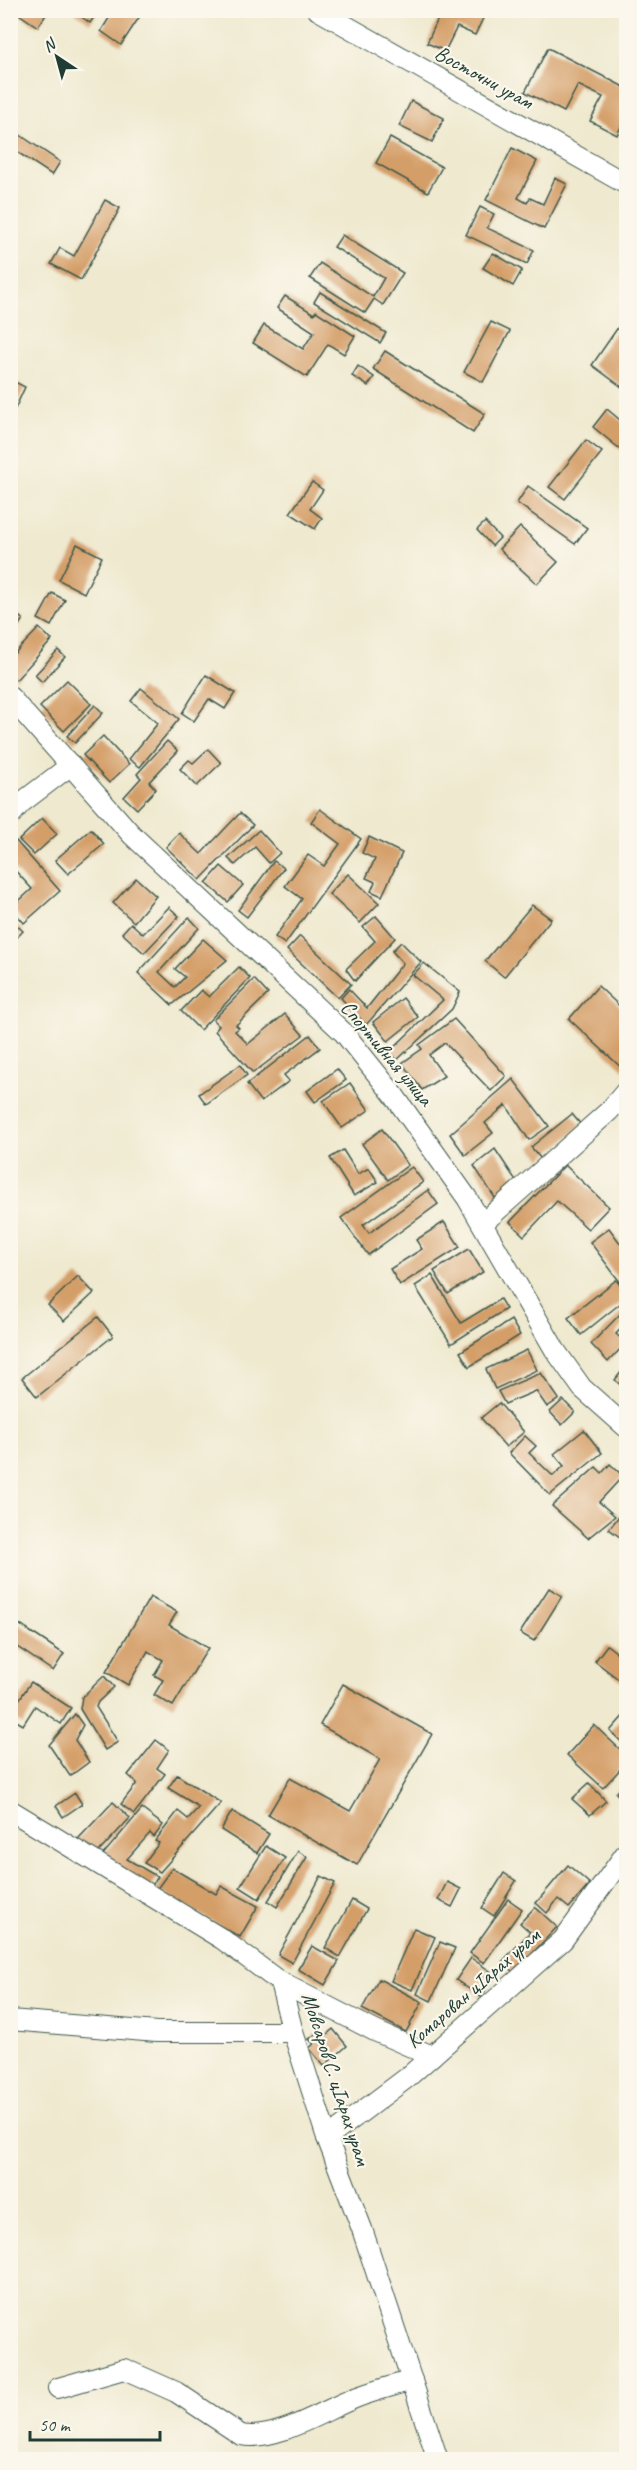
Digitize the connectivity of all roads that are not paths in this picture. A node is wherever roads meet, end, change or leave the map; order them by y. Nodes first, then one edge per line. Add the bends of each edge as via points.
1 (318, 10) edge
2 (627, 184) edge
3 (10, 697) edge
4 (70, 765) junction
5 (10, 816) edge
6 (627, 1091) edge
7 (483, 1222) junction
8 (627, 1427) edge
9 (10, 1810) edge
10 (627, 1853) edge
11 (280, 1982) junction
12 (10, 2020) edge
13 (293, 2032) junction
14 (432, 2056) junction
15 (327, 2138) junction
16 (412, 2380) junction
17 (58, 2388) dead end
18 (438, 2460) edge

1 - 2 street, Восточни урам
3 - 4 street, Спортивная улица
4 - 5 street
4 - 7 street, Спортивная улица via 132,835 344,1033 393,1094
6 - 7 street
7 - 8 street, Спортивная улица via 555,1350 582,1388
9 - 11 street, Мовсаров С. цIарах урам via 222,1939
10 - 14 street, Комарован цIарах урам via 563,1941
11 - 13 street, Мовсаров С. цIарах урам
11 - 14 street
12 - 13 street via 158,2032
13 - 15 street, Мовсаров С. цIарах урам
14 - 15 street, Комарован цIарах урам
15 - 16 street, Мовсаров С. цIарах урам
16 - 17 street via 355,2398 274,2433 253,2437 241,2435 176,2392 124,2369
16 - 18 street, Мовсаров С. цIарах урам

